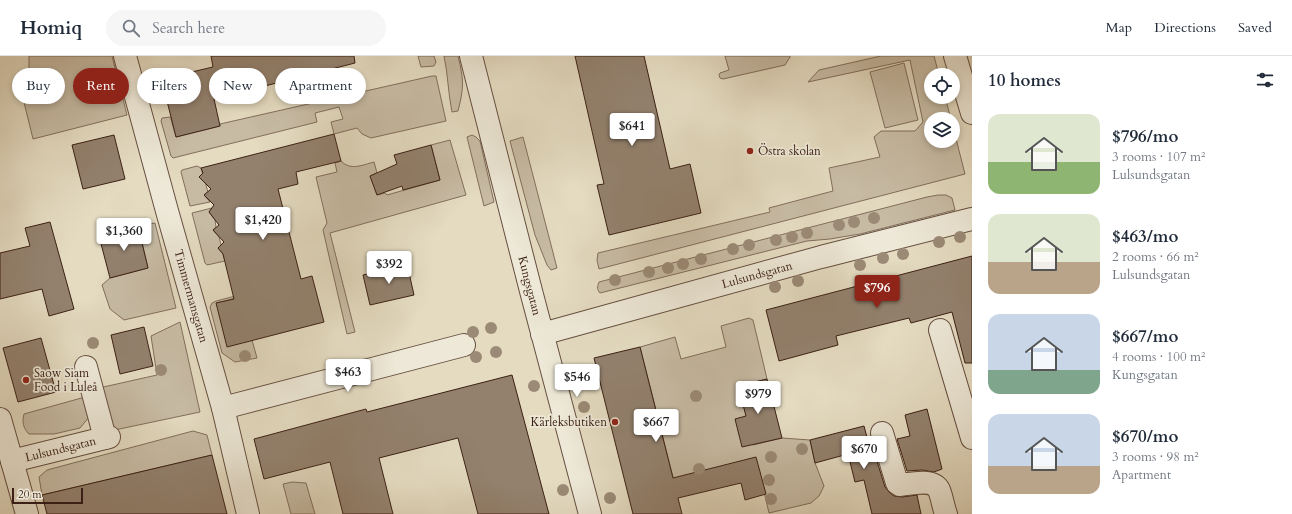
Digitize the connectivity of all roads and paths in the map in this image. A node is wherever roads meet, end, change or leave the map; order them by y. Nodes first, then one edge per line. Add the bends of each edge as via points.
1 (125, 56) edge
2 (471, 56) edge
3 (955, 56) edge
4 (972, 113) edge
5 (972, 219) edge
6 (940, 330) dead end
7 (542, 334) junction
8 (464, 346) dead end
9 (86, 367) dead end
10 (223, 408) junction
11 (0, 419) edge
12 (882, 433) dead end
13 (972, 438) edge
14 (12, 461) junction
15 (27, 514) edge
16 (248, 514) edge
17 (590, 514) edge
18 (946, 514) edge

1 - 10 street, Timmermansgatan
2 - 7 street, Kungsgatan
3 - 4 street
5 - 7 street, Lulsundsgatan via 821,257
6 - 13 street
7 - 17 street, Kungsgatan
8 - 10 street
9 - 14 street, Lulsundsgatan via 107,437
10 - 16 street, Timmermansgatan
11 - 14 street
12 - 18 street via 897,483 934,484 938,488
14 - 15 street

